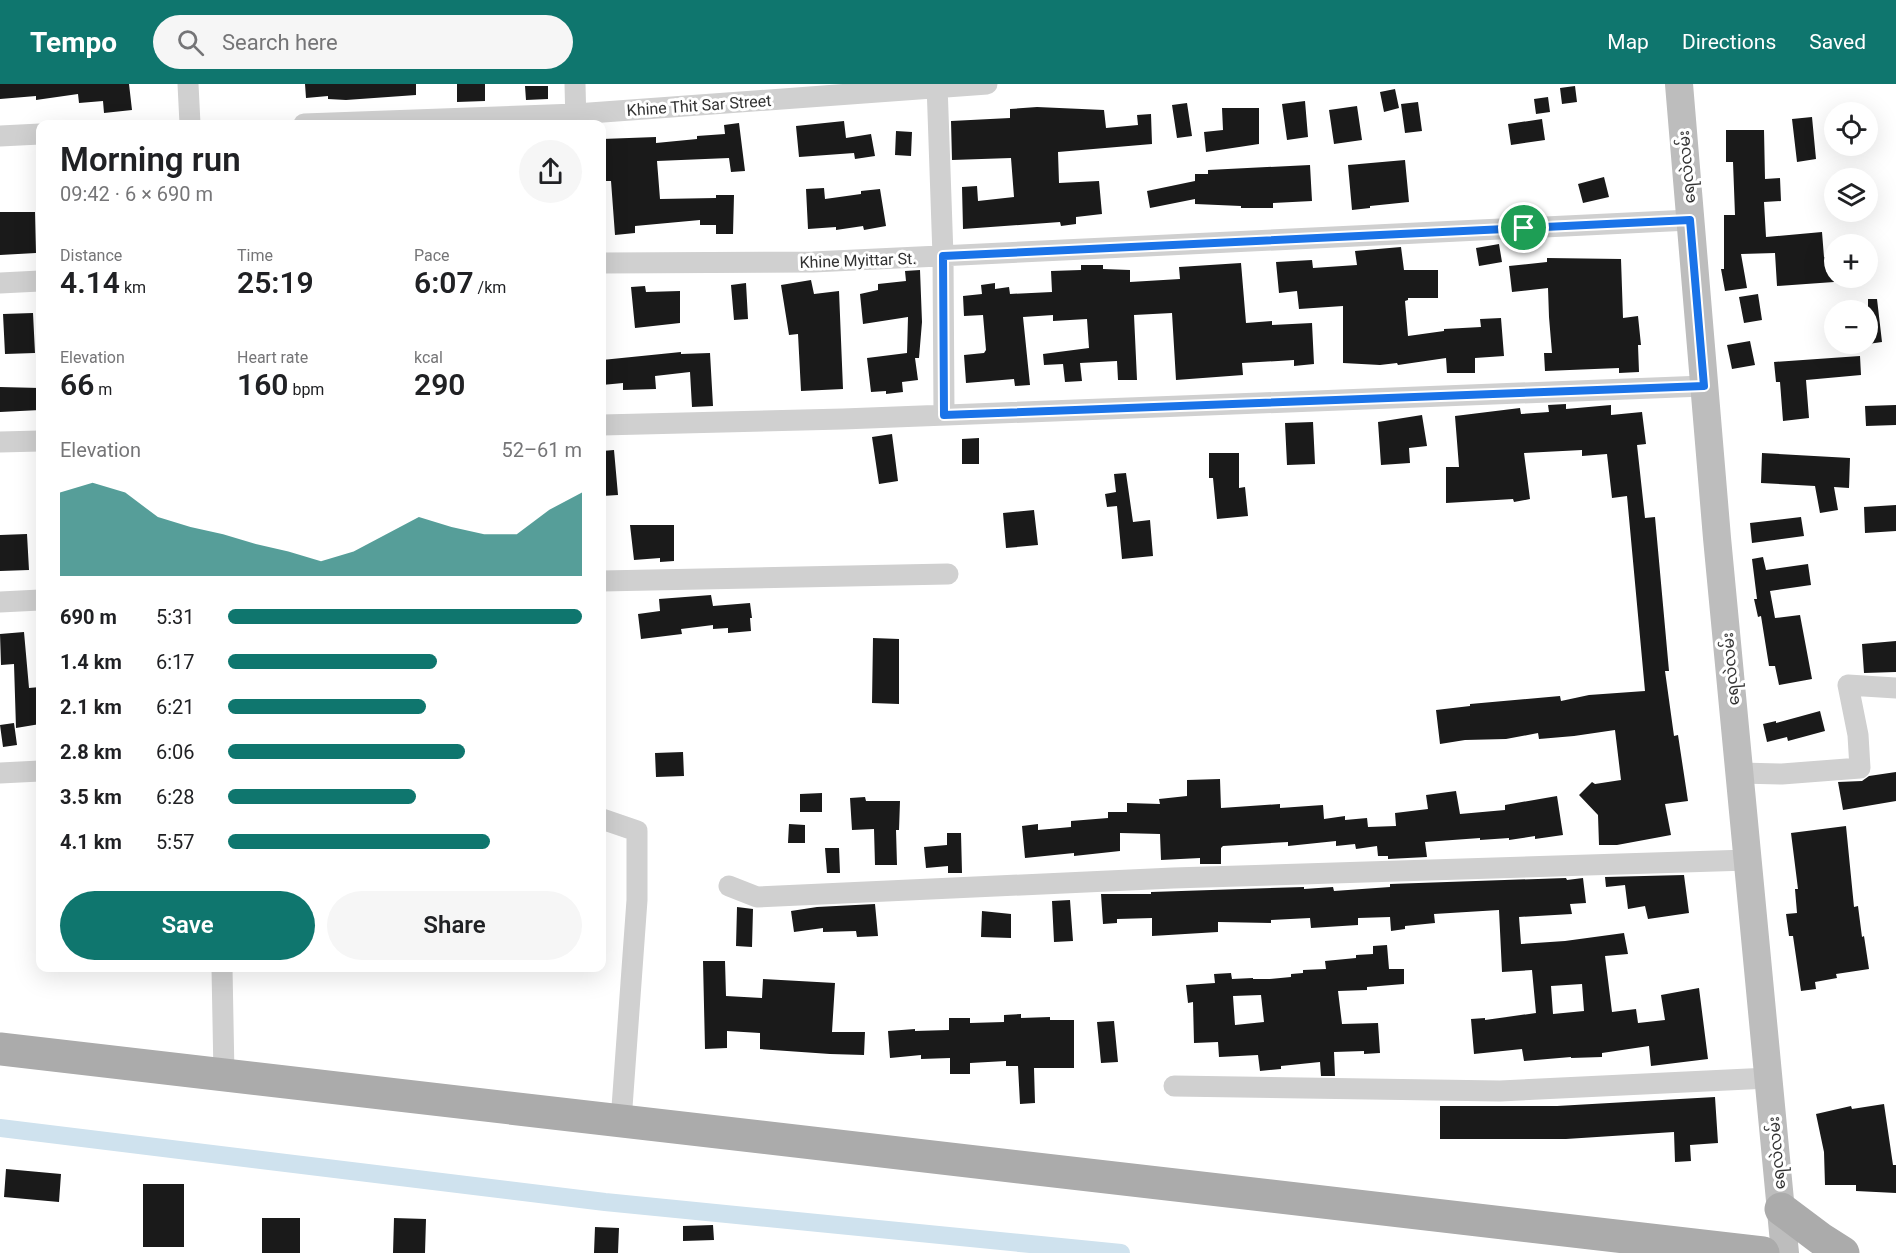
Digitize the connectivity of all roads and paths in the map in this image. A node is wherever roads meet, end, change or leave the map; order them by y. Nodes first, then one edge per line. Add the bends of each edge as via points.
1 (189, 84) edge
2 (574, 84) edge
3 (987, 84) edge
4 (1679, 84) edge
5 (938, 85) edge
6 (576, 119) edge
7 (190, 120) edge
8 (522, 120) edge
9 (36, 134) edge
10 (0, 136) edge
11 (1690, 220) junction
12 (943, 256) junction
13 (606, 263) edge
14 (36, 281) edge
15 (0, 283) edge
16 (1704, 386) junction
17 (944, 415) junction
18 (606, 425) edge
19 (36, 441) edge
20 (0, 442) edge
21 (948, 574) dead end
22 (606, 581) edge
23 (36, 600) edge
24 (0, 602) edge
25 (1896, 688) edge
26 (36, 771) edge
27 (0, 773) edge
28 (1740, 773) junction
29 (606, 820) edge
30 (1748, 860) junction
31 (729, 886) dead end
32 (222, 972) edge
33 (0, 1049) edge
34 (224, 1075) junction
35 (1769, 1078) junction
36 (1174, 1086) dead end
37 (621, 1121) junction
38 (1781, 1209) junction
39 (1763, 1253) edge
40 (1785, 1253) edge
41 (1843, 1253) edge

1 - 7 street
2 - 6 street
3 - 5 street, Khine Thit Sar Street
4 - 11 main road, ရေလဲလမ်း
5 - 6 street, Khine Thit Sar Street
5 - 12 street
6 - 8 street, Khine Thit Sar Street
9 - 10 street
11 - 12 street, Khine Myittar St.
11 - 16 main road, ရေလဲလမ်း
12 - 13 street, Khine Myittar St. via 813,262
12 - 17 street
14 - 15 street
16 - 17 street
16 - 28 main road, ရေလဲလမ်း
17 - 18 street
19 - 20 street
21 - 22 street
23 - 24 street
25 - 28 street via 1848,685 1860,768
26 - 27 street
28 - 30 main road, ရေလဲလမ်း
29 - 37 street via 637,831 637,900
30 - 31 street via 1173,878 758,897
30 - 35 main road, ရေလဲလမ်း
32 - 34 street
33 - 34 main road
34 - 37 main road
35 - 36 street via 1500,1091
35 - 38 main road, ရေလဲလမ်း
37 - 39 main road
38 - 40 main road, ရေလဲလမ်း
38 - 41 main road

